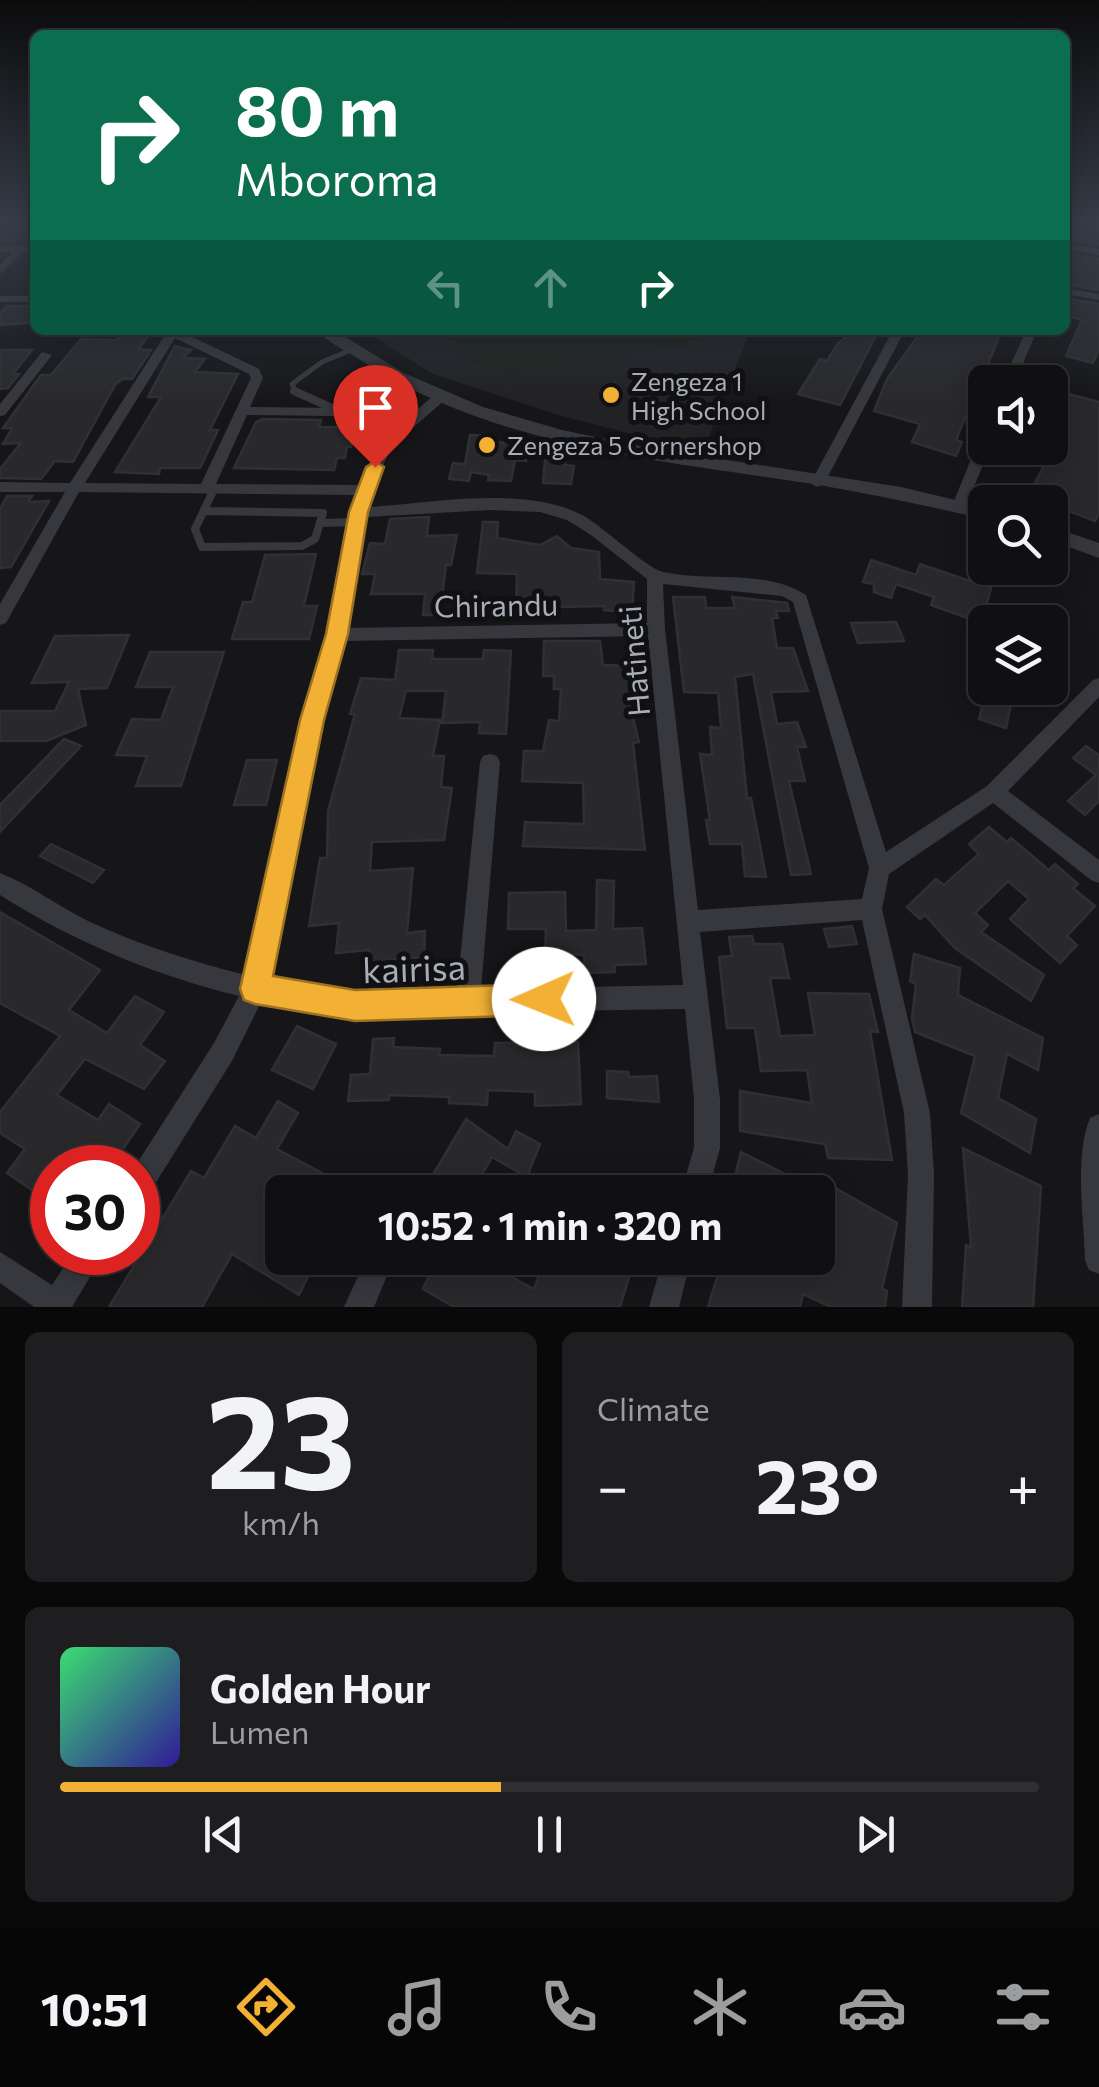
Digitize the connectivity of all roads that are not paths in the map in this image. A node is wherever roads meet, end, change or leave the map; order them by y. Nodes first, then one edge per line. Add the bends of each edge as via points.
1 (1070, 292) edge
2 (1099, 297) edge
3 (30, 299) edge
4 (0, 300) edge
5 (169, 335) edge
6 (179, 335) edge
7 (331, 335) edge
8 (897, 335) edge
9 (1029, 335) dead end
10 (351, 350) junction
11 (46, 354) dead end
12 (1016, 365) edge
13 (442, 396) junction
14 (244, 410) junction
15 (0, 412) edge
16 (342, 412) junction
17 (421, 413) junction
18 (976, 465) edge
19 (818, 482) junction
20 (0, 487) edge
21 (75, 487) junction
22 (211, 487) junction
23 (365, 490) junction
24 (959, 506) junction
25 (968, 508) edge
26 (204, 511) junction
27 (358, 518) junction
28 (320, 523) junction
29 (1068, 540) edge
30 (1099, 551) edge
31 (654, 576) junction
32 (0, 620) edge
33 (656, 629) junction
34 (337, 634) junction
35 (1099, 686) edge
36 (490, 762) dead end
37 (994, 792) junction
38 (880, 868) junction
39 (1099, 873) edge
40 (0, 883) edge
41 (871, 909) junction
42 (687, 922) junction
43 (255, 989) junction
44 (696, 997) junction
45 (468, 1000) junction
46 (1099, 1127) edge
47 (160, 1151) edge
48 (700, 1175) edge
49 (1099, 1260) edge
50 (0, 1266) edge
51 (76, 1275) edge
52 (373, 1275) edge
53 (672, 1275) edge
54 (55, 1306) edge
55 (359, 1307) edge
56 (664, 1307) edge
57 (918, 1307) edge

1 - 2 street
3 - 4 street
5 - 21 street
6 - 14 street via 254,372
7 - 10 street
8 - 19 street
9 - 12 street
10 - 13 street
10 - 16 lane via 292,384 295,392
11 - 15 street
13 - 17 street
13 - 19 street via 514,424 608,448
14 - 16 street
14 - 22 street
16 - 17 street
17 - 23 street via 386,444
18 - 24 street
19 - 24 street
20 - 21 street
21 - 22 street
21 - 32 street
22 - 23 street
22 - 26 lane
23 - 27 street
24 - 25 street
26 - 28 lane via 322,513
26 - 28 lane via 195,529 202,547 302,546 314,539
27 - 28 lane
27 - 31 street, Hatineti via 532,505 586,526
27 - 34 street
29 - 30 street
31 - 33 street, Hatineti
31 - 38 street via 786,590 800,599
33 - 34 street, Chirandu
33 - 42 street, Hatineti
34 - 43 street via 312,720
35 - 37 street
36 - 45 street
37 - 38 street
37 - 39 street
38 - 41 street
40 - 43 street, kairisa via 101,938
41 - 42 street
41 - 57 street via 917,1113
42 - 44 street, Hatineti
43 - 45 street, kairisa via 355,1006
43 - 47 street
44 - 45 street, kairisa
44 - 48 street, Hatineti via 707,1099
46 - 49 street
50 - 54 street
51 - 54 street
52 - 55 street
53 - 56 street

